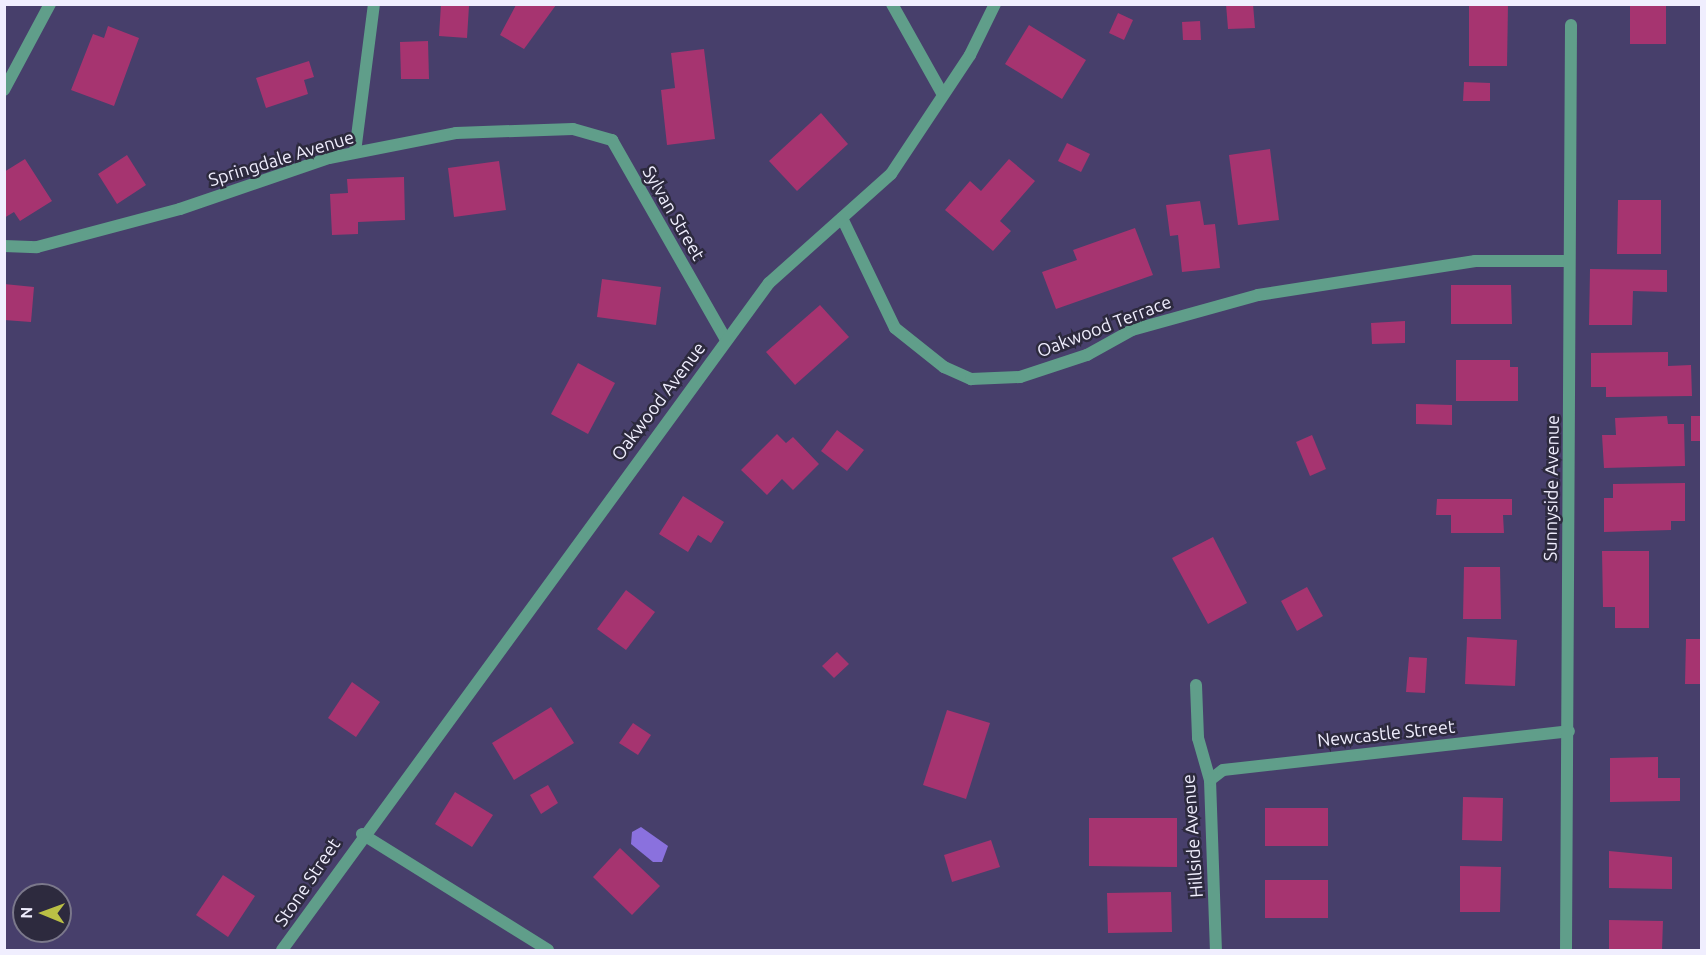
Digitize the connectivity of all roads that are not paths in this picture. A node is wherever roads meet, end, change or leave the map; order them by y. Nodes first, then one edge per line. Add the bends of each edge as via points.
1 (50, 4) edge
2 (374, 4) edge
3 (892, 4) edge
4 (995, 4) edge
5 (1571, 25) dead end
6 (4, 90) edge
7 (943, 94) junction
8 (573, 129) joint
9 (355, 152) junction
10 (842, 218) junction
11 (4, 246) edge
12 (1568, 261) junction
13 (726, 340) junction
14 (1196, 685) dead end
15 (1569, 731) junction
16 (1210, 780) junction
17 (362, 834) junction
18 (282, 951) edge
19 (548, 951) edge
20 (1216, 951) edge
21 (1566, 951) edge

1 - 6 street
2 - 9 street
3 - 7 street
4 - 7 street, Oakwood Avenue
5 - 12 street, Sunnyside Avenue
7 - 10 street, Oakwood Avenue via 891,174
8 - 9 street, Springdale Avenue via 456,133
8 - 13 street, Sylvan Street via 612,140
9 - 11 street, Springdale Avenue via 180,209 37,247
10 - 12 street, Oakwood Terrace via 895,328 944,367 971,379 1020,377 1087,355 1132,330 1258,295 1475,261
10 - 13 street, Oakwood Avenue via 769,283
12 - 15 street, Sunnyside Avenue
13 - 17 street, Oakwood Avenue
14 - 16 street, Hillside Avenue via 1198,738
15 - 16 street, Newcastle Street via 1223,770
15 - 21 street, Sunnyside Avenue
16 - 20 street, Hillside Avenue
17 - 18 street, Stone Street
17 - 19 street

